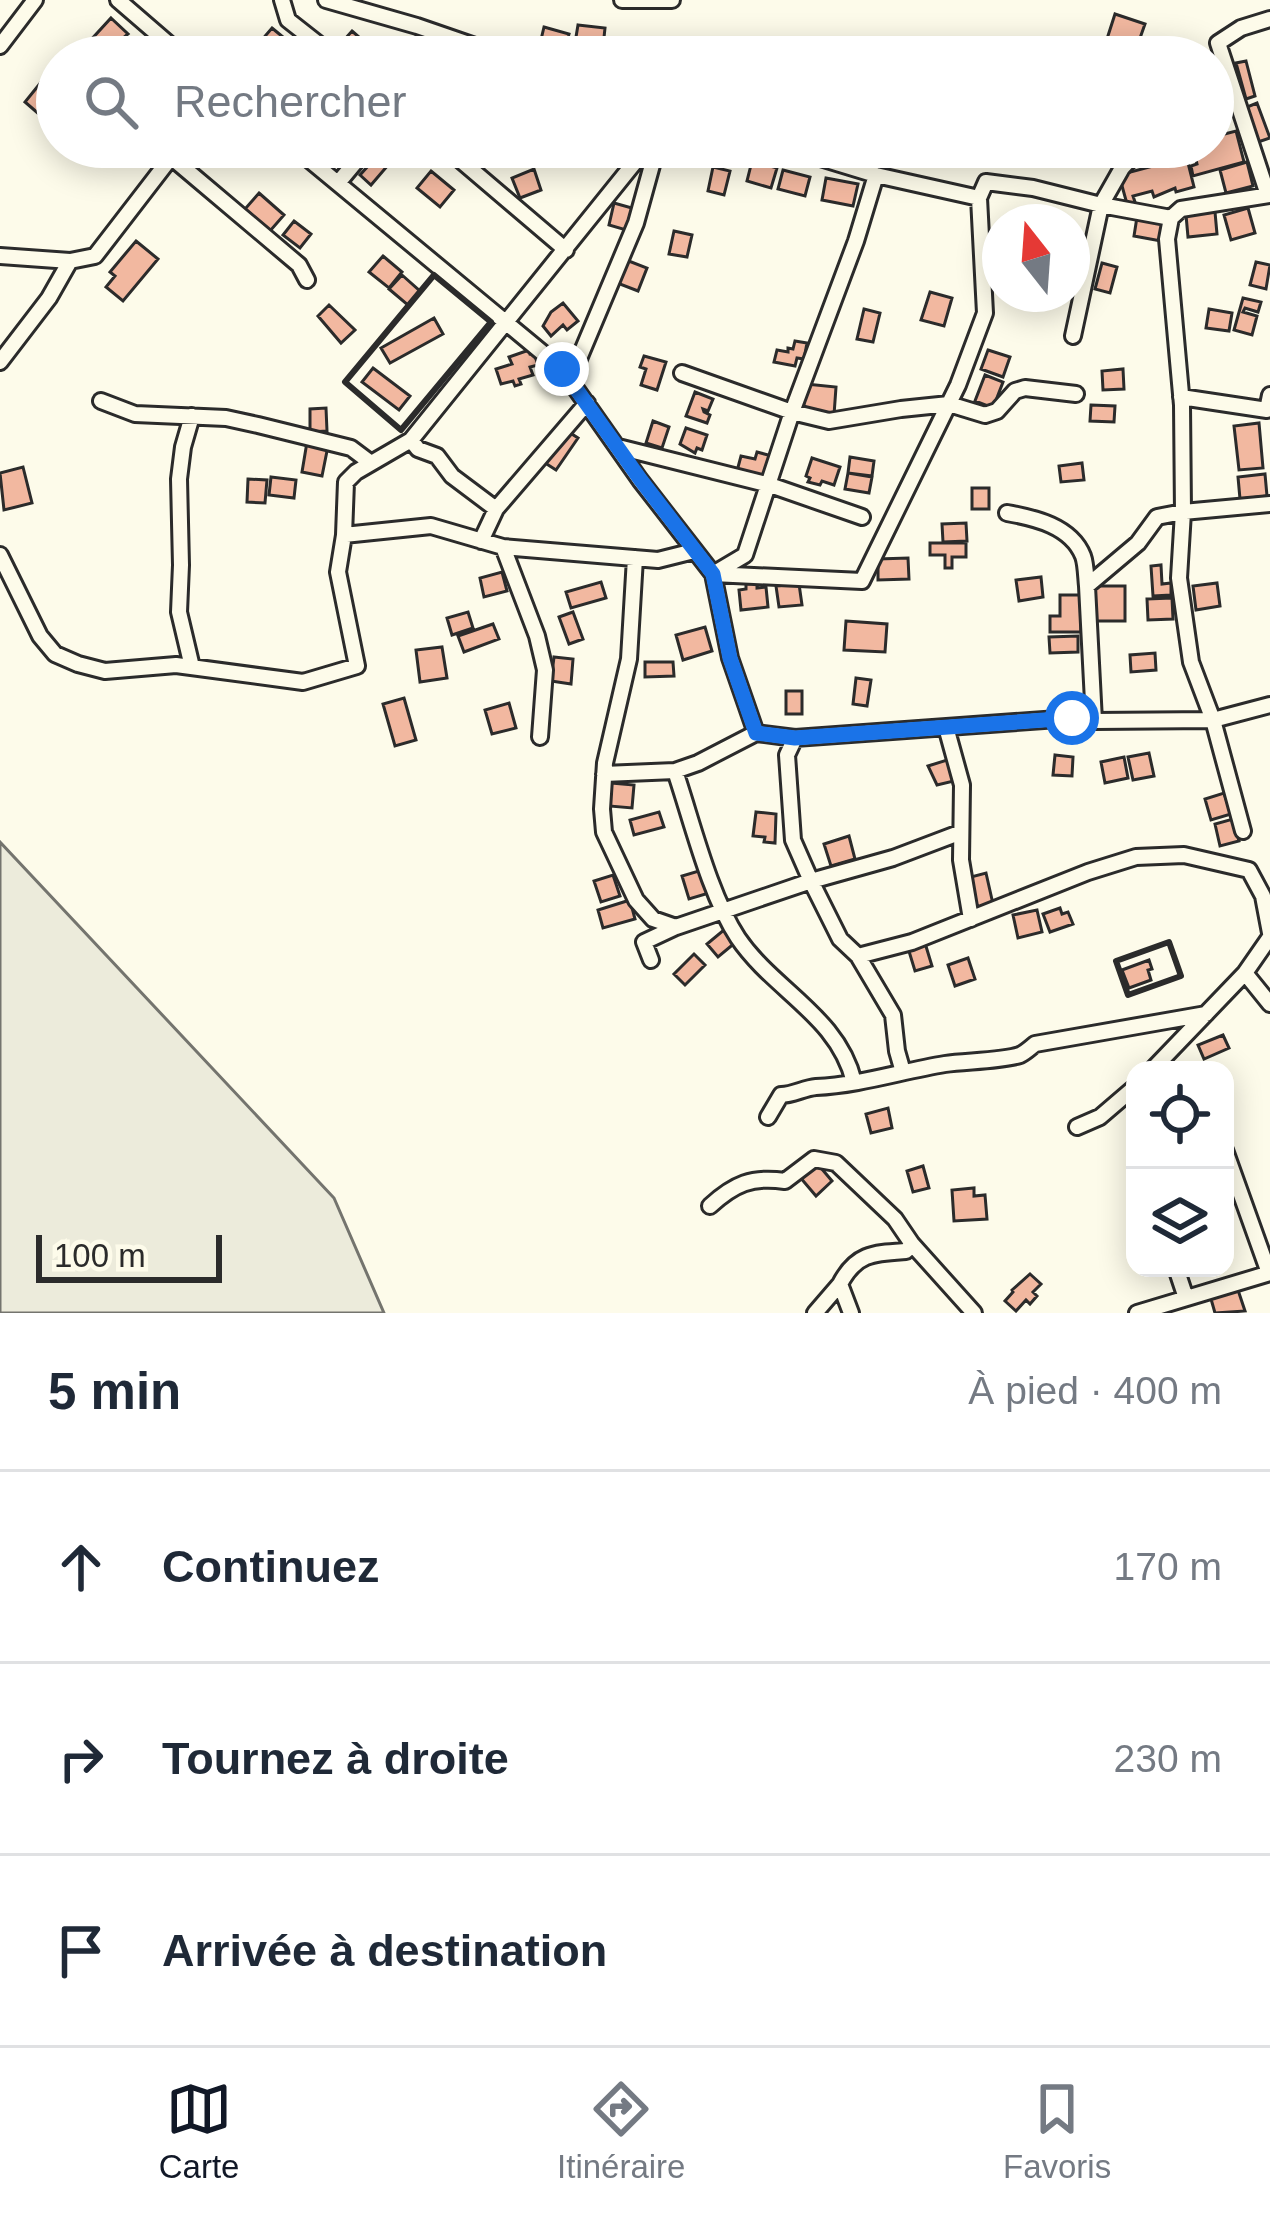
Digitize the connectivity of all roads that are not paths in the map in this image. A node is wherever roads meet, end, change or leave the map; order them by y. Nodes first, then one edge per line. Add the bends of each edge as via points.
1 (35, 0) edge
2 (118, 0) edge
3 (282, 0) edge
4 (326, 0) edge
5 (622, 0) edge
6 (672, 0) edge
7 (1270, 19) edge
8 (160, 36) edge
9 (308, 36) edge
10 (444, 36) edge
11 (1229, 36) edge
12 (0, 46) edge
13 (1234, 91) edge
14 (163, 168) edge
15 (193, 168) edge
16 (320, 168) edge
17 (350, 168) edge
18 (470, 168) edge
19 (630, 168) edge
20 (651, 168) edge
21 (853, 168) edge
22 (1122, 168) edge
23 (876, 175) junction
24 (338, 183) junction
25 (1269, 195) edge
26 (979, 198) junction
27 (1101, 205) junction
28 (1171, 218) junction
29 (566, 250) junction
30 (0, 256) edge
31 (70, 261) junction
32 (307, 280) dead end
33 (506, 322) junction
34 (1073, 336) dead end
35 (0, 362) edge
36 (682, 373) dead end
37 (570, 380) junction
38 (1076, 394) dead end
39 (1270, 395) edge
40 (1181, 397) junction
41 (100, 400) dead end
42 (587, 404) junction
43 (950, 404) junction
44 (792, 412) junction
45 (192, 416) junction
46 (411, 440) junction
47 (618, 447) junction
48 (370, 463) junction
49 (770, 485) junction
50 (1270, 504) edge
51 (496, 509) junction
52 (1183, 512) junction
53 (1007, 513) dead end
54 (862, 517) dead end
55 (344, 535) junction
56 (481, 541) junction
57 (503, 547) junction
58 (694, 551) junction
59 (0, 555) edge
60 (635, 558) junction
61 (713, 574) junction
62 (1087, 586) junction
63 (192, 667) junction
64 (1270, 705) edge
65 (1213, 720) junction
66 (1094, 721) junction
67 (946, 727) junction
68 (756, 733) junction
69 (540, 737) dead end
70 (795, 738) junction
71 (675, 771) junction
72 (604, 774) junction
73 (1243, 831) dead end
74 (959, 833) junction
75 (811, 880) junction
76 (636, 900) junction
77 (724, 911) junction
78 (970, 919) junction
79 (676, 927) junction
80 (1270, 935) edge
81 (644, 942) junction
82 (858, 956) junction
83 (651, 960) dead end
84 (1245, 973) junction
85 (1270, 1004) edge
86 (1206, 1014) junction
87 (1161, 1061) edge
88 (903, 1072) junction
89 (854, 1082) junction
90 (1126, 1095) edge
91 (768, 1117) dead end
92 (1077, 1127) dead end
93 (1232, 1169) edge
94 (710, 1206) dead end
95 (911, 1244) junction
96 (1270, 1273) edge
97 (1179, 1277) edge
98 (840, 1284) junction
99 (1186, 1298) junction
100 (815, 1313) edge
101 (851, 1313) edge
102 (974, 1313) edge
103 (1137, 1313) edge

1 - 12 street
2 - 8 street
3 - 9 street via 288,20
4 - 10 street
5 - 6 street
7 - 11 street
13 - 25 street
14 - 31 street via 95,256
15 - 32 street
16 - 24 street
17 - 24 street
18 - 29 street
19 - 29 street
20 - 37 street
21 - 23 street
22 - 27 street
23 - 26 street
23 - 44 street
24 - 33 street
25 - 28 street via 1181,209
26 - 27 street via 986,182
26 - 43 street via 985,313
27 - 28 street
27 - 34 street
28 - 40 street
29 - 33 street
30 - 31 street
31 - 35 street
33 - 37 street
33 - 46 street
36 - 44 street
37 - 42 street
38 - 43 street via 1025,388 985,415
39 - 40 street via 1267,410
40 - 52 street
41 - 45 street via 135,414
42 - 47 street
42 - 51 street
43 - 44 street via 829,422
43 - 61 street via 862,581
44 - 49 street
45 - 48 street via 351,448
45 - 63 street via 179,479 179,612
46 - 48 street
46 - 51 street
47 - 49 street
47 - 58 street
48 - 55 street via 346,482
49 - 54 street
49 - 61 street via 745,555
50 - 52 street
51 - 56 street
52 - 62 street via 1157,517
52 - 65 street via 1179,578 1191,662
53 - 62 street via 1067,534 1083,555
55 - 56 street via 431,526
55 - 63 street via 338,572 357,666 303,682
56 - 57 street
57 - 60 street
57 - 69 street via 544,670
58 - 60 street
58 - 61 street
59 - 63 street via 55,654 105,671
60 - 72 street via 629,659
61 - 68 street
62 - 66 street
64 - 65 street
65 - 66 street
65 - 73 street
66 - 67 street
67 - 70 street
67 - 74 street via 962,785
68 - 70 street
68 - 71 street
70 - 75 street via 788,754 793,840
71 - 72 street
71 - 77 street
72 - 76 street via 604,832
74 - 75 street
74 - 78 street
75 - 77 street
75 - 82 street via 840,939
76 - 79 street via 653,919
76 - 81 street
77 - 79 street
77 - 89 street via 756,960 841,1047
78 - 80 street via 1136,857 1184,855 1249,870
78 - 82 street
79 - 81 street
80 - 84 street
81 - 83 street
82 - 88 street via 893,1015
84 - 85 street
84 - 86 street
86 - 87 street
86 - 88 street
88 - 89 street
89 - 91 street via 781,1095
90 - 92 street
93 - 96 street
94 - 95 street via 731,1186 785,1181 814,1159 836,1163
95 - 98 street via 854,1262
95 - 102 street
96 - 99 street
97 - 99 street
98 - 100 street
98 - 101 street
99 - 103 street

